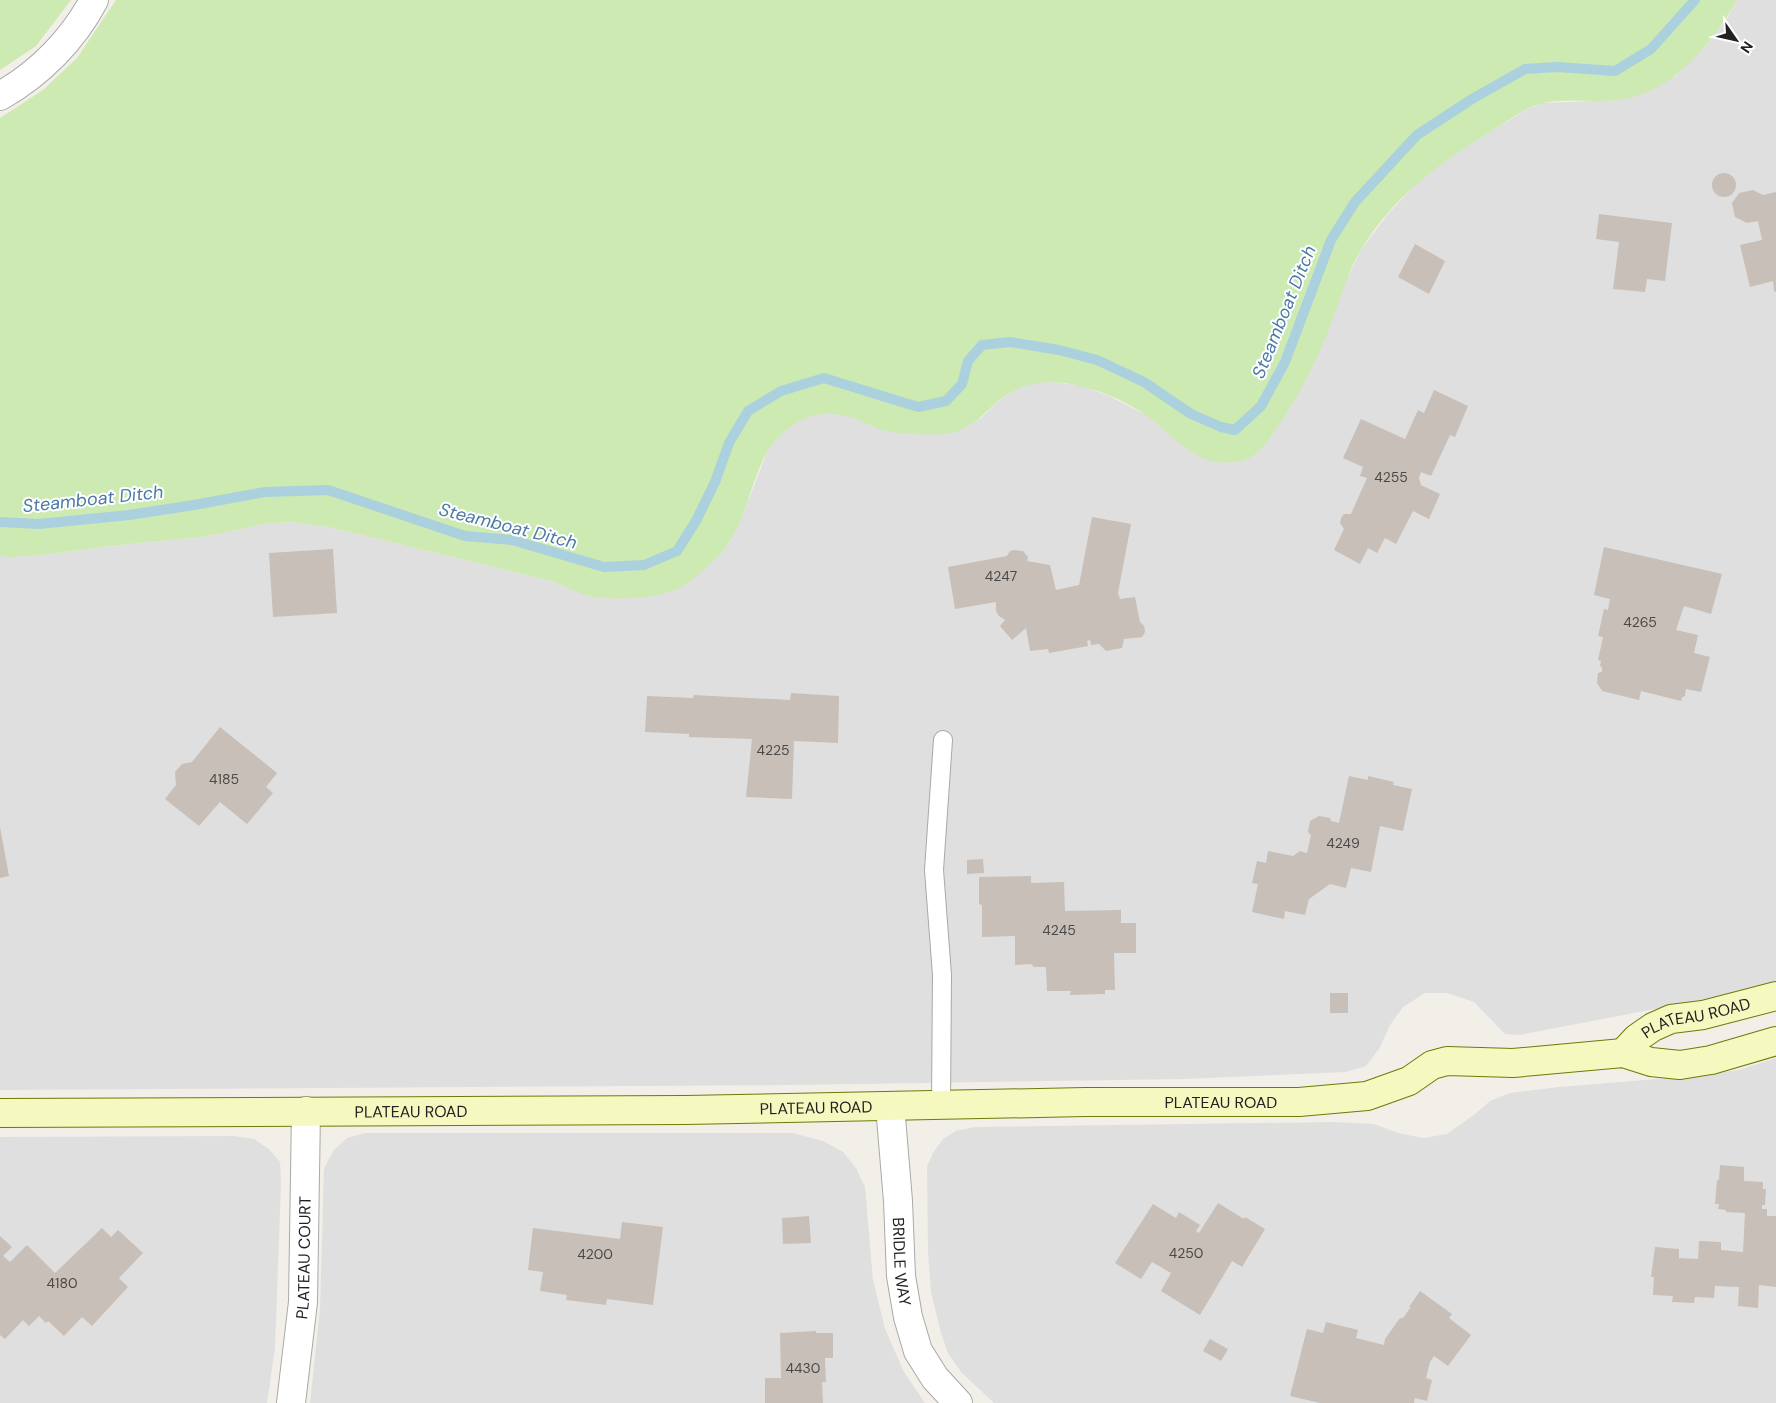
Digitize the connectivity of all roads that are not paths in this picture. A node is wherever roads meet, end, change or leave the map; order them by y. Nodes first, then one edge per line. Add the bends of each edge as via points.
1 (94, 0) edge
2 (0, 96) edge
3 (942, 740) dead end
4 (1776, 996) edge
5 (1776, 1041) edge
6 (1623, 1053) junction
7 (941, 1105) junction
8 (890, 1106) junction
9 (306, 1111) junction
10 (0, 1113) edge
11 (291, 1403) edge
12 (958, 1403) edge

1 - 2 street via 57,52 37,71
3 - 7 lane via 934,870 942,975
4 - 6 street, PLATEAU ROAD via 1702,1015 1671,1019 1637,1038
5 - 6 street, PLATEAU ROAD via 1711,1060 1680,1065 1651,1062
6 - 7 street, PLATEAU ROAD via 1513,1063 1447,1061 1432,1065 1409,1081 1367,1096 1299,1102
7 - 8 street, PLATEAU ROAD
8 - 9 street, PLATEAU ROAD
8 - 12 street, BRIDLE WAY via 908,1317 918,1351 935,1378
9 - 10 street, PLATEAU ROAD
9 - 11 street, PLATEAU COURT via 303,1302

